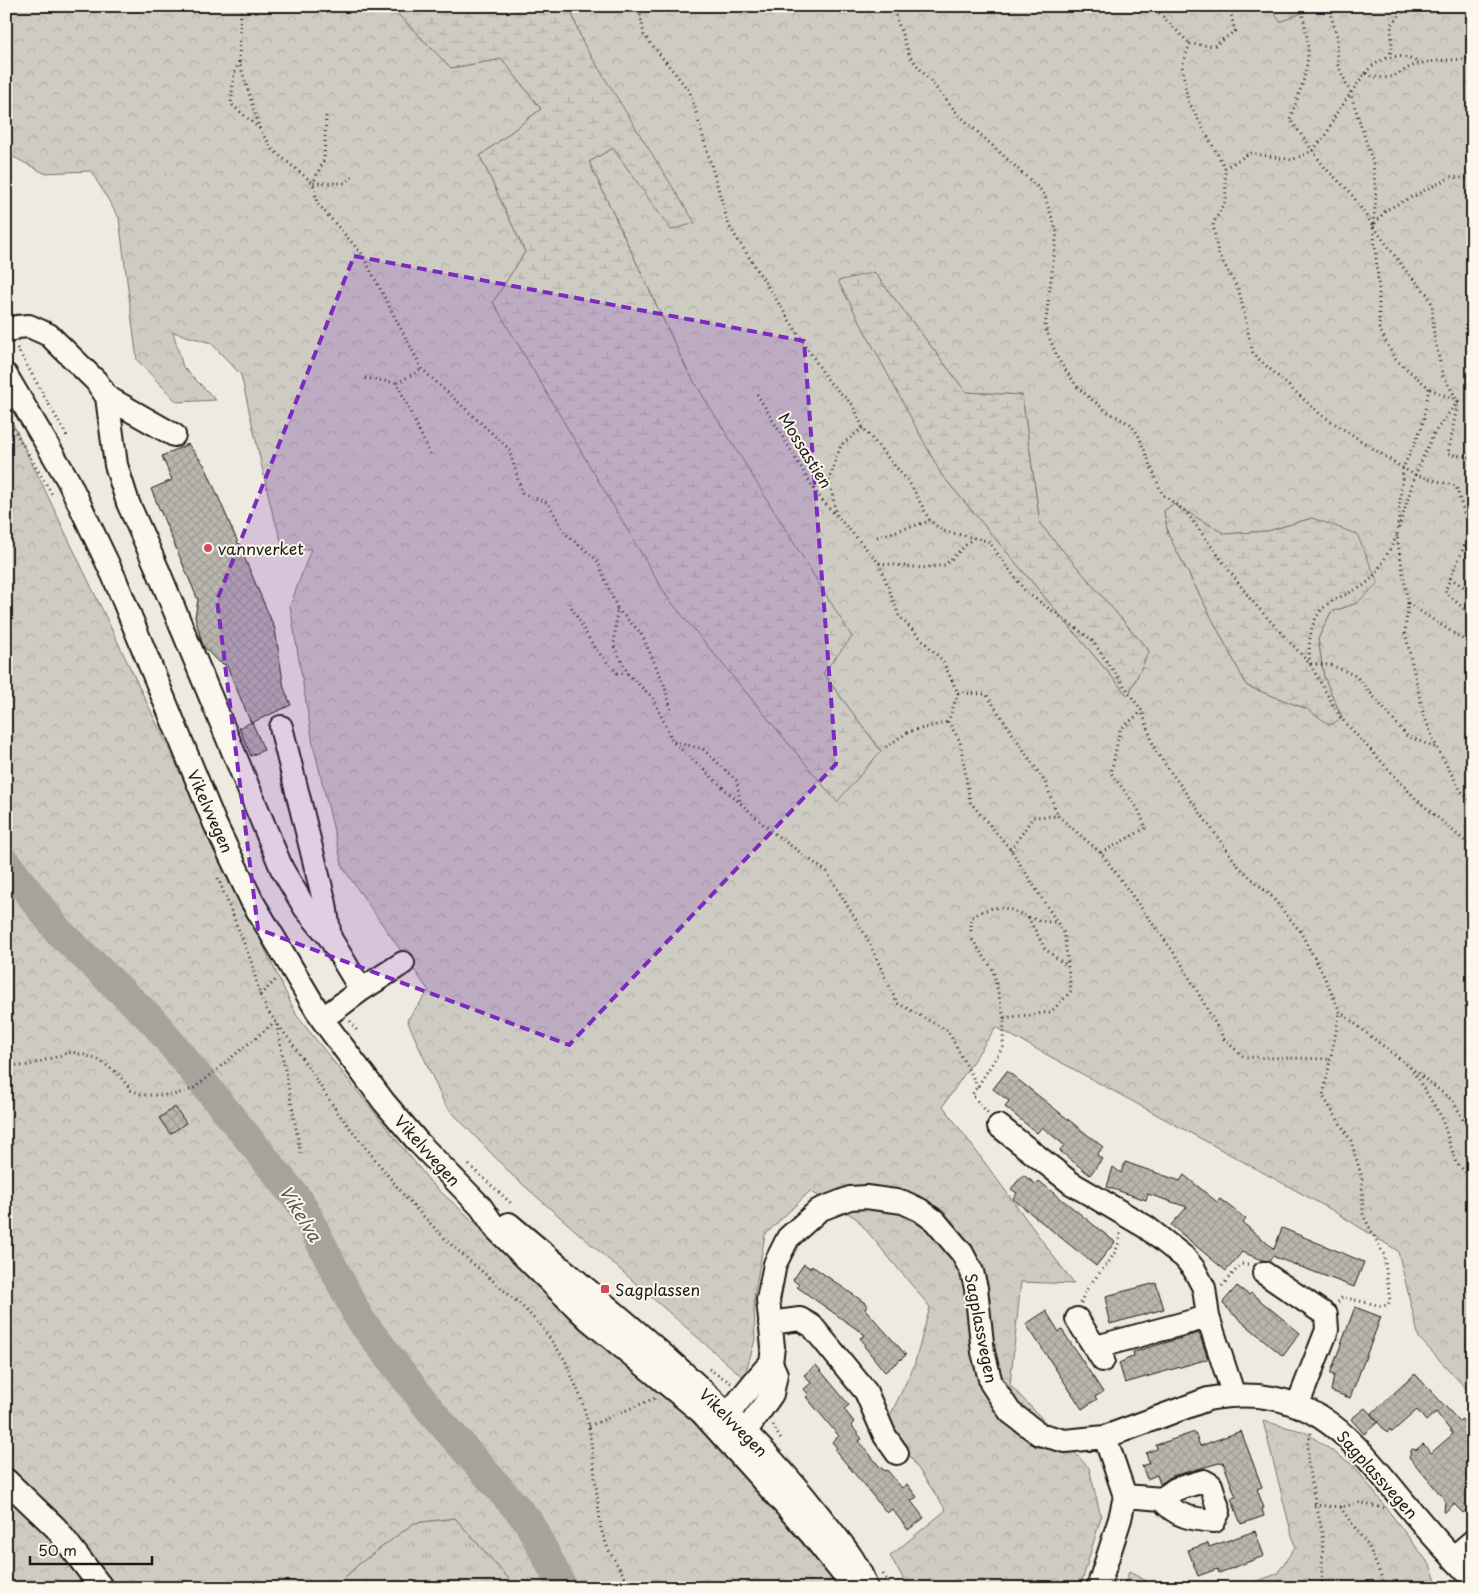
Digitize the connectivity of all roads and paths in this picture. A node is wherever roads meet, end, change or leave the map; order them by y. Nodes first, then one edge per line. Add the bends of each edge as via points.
1 (241, 6) edge
2 (636, 6) edge
3 (892, 6) edge
4 (1152, 6) edge
5 (1230, 6) edge
6 (1300, 6) edge
7 (1328, 6) edge
8 (1408, 6) edge
9 (1190, 44) junction
10 (1390, 58) junction
11 (1473, 58) edge
12 (240, 60) junction
13 (1420, 64) junction
14 (1365, 73) junction
15 (1350, 92) junction
16 (326, 116) dead end
17 (260, 130) junction
18 (1312, 151) junction
19 (1225, 168) junction
20 (353, 176) dead end
21 (1473, 179) edge
22 (313, 183) junction
23 (1373, 226) junction
24 (6, 332) edge
25 (422, 369) junction
26 (6, 375) edge
27 (364, 378) dead end
28 (397, 383) junction
29 (1430, 388) junction
30 (756, 394) dead end
31 (107, 397) junction
32 (1458, 402) junction
33 (862, 428) junction
34 (174, 435) dead end
35 (430, 454) dead end
36 (1473, 458) edge
37 (1403, 468) junction
38 (1415, 474) junction
39 (836, 516) junction
40 (930, 521) junction
41 (1470, 533) junction
42 (877, 537) dead end
43 (1397, 537) junction
44 (974, 538) junction
45 (1473, 538) edge
46 (879, 564) junction
47 (1450, 578) junction
48 (1473, 593) edge
49 (569, 603) dead end
50 (1408, 603) junction
51 (617, 608) junction
52 (1473, 618) edge
53 (1473, 646) edge
54 (1310, 664) junction
55 (628, 674) junction
56 (958, 693) junction
57 (671, 710) dead end
58 (1142, 710) junction
59 (948, 722) junction
60 (281, 727) dead end
61 (673, 742) junction
62 (886, 747) dead end
63 (1437, 748) junction
64 (740, 802) junction
65 (1473, 803) edge
66 (1058, 816) junction
67 (1473, 848) edge
68 (1011, 850) junction
69 (1101, 853) junction
70 (1028, 917) junction
71 (1055, 922) junction
72 (330, 938) junction
73 (403, 963) dead end
74 (1066, 965) junction
75 (290, 967) junction
76 (362, 990) junction
77 (260, 994) dead end
78 (1340, 1012) junction
79 (1004, 1018) junction
80 (322, 1019) junction
81 (6, 1055) edge
82 (1330, 1059) junction
83 (1408, 1064) junction
84 (978, 1087) junction
85 (999, 1126) joint
86 (1473, 1138) edge
87 (301, 1155) dead end
88 (1473, 1179) edge
89 (480, 1207) junction
90 (1119, 1212) junction
91 (1264, 1273) joint
92 (1208, 1310) junction
93 (1326, 1315) junction
94 (1077, 1319) joint
95 (770, 1323) junction
96 (772, 1364) junction
97 (678, 1391) junction
98 (1234, 1396) junction
99 (1298, 1404) junction
100 (730, 1414) junction
101 (589, 1426) dead end
102 (1316, 1428) dead end
103 (746, 1431) junction
104 (725, 1437) junction
105 (1105, 1437) junction
106 (897, 1453) dead end
107 (6, 1480) edge
108 (1125, 1496) junction
109 (1162, 1499) dead end
110 (1314, 1505) junction
111 (1340, 1507) junction
112 (1390, 1508) dead end
113 (1473, 1541) edge
114 (1453, 1558) junction
115 (1473, 1579) edge
116 (102, 1588) edge
117 (859, 1588) edge
118 (866, 1588) edge
119 (1098, 1588) edge
120 (1322, 1588) edge
121 (1386, 1588) edge

1 - 12 path
2 - 33 path via 644,34 690,92 729,226 829,382 853,405
3 - 54 path via 910,57 958,114 1044,192 1057,232 1045,327 1058,359 1078,388 1106,411 1130,424 1138,434 1162,494 1186,512 1251,600
4 - 9 path
5 - 9 path via 1235,31 1214,46
6 - 18 path via 1308,35 1308,69 1290,119
7 - 15 path via 1337,36 1338,65
8 - 10 path via 1390,25
9 - 19 path via 1182,66 1188,101
10 - 13 path via 1404,57
10 - 14 path via 1371,65
11 - 13 path
12 - 17 path
12 - 17 path via 234,74 231,104
13 - 14 path via 1397,76 1376,78
14 - 15 path
15 - 18 path via 1326,135
15 - 23 path via 1373,163 1376,196
16 - 22 path via 324,160
17 - 22 path via 274,151
18 - 19 path via 1292,160 1250,153
18 - 23 path via 1350,192
19 - 37 path via 1226,200 1212,224 1218,253 1239,291 1253,354 1320,414
20 - 22 path via 345,183
21 - 23 path via 1451,177 1386,210
22 - 25 path via 317,204 362,254
23 - 29 path via 1379,328 1395,360
23 - 32 path via 1428,295 1443,376
24 - 31 street via 30,326 49,335 96,380
25 - 28 path
25 - 51 path via 509,449 522,493 548,503 566,534 597,560
26 - 75 street, Vikelvvegen via 68,480 114,577 215,824 252,901
27 - 28 path
28 - 35 path
29 - 32 path
29 - 37 path via 1422,427
30 - 39 path, Mossastien via 817,494
31 - 34 street
31 - 72 street via 116,465 128,503 282,869 306,908
32 - 36 path via 1448,454
32 - 38 path via 1434,433
33 - 39 path via 841,445 829,480
33 - 40 path via 911,485
37 - 38 path
37 - 43 path
38 - 41 path via 1456,486
38 - 43 path
39 - 46 path, Mossastien
40 - 42 path
40 - 44 path via 943,531
41 - 45 path
41 - 47 path
43 - 50 path
43 - 54 path via 1372,579 1359,590 1328,604 1314,619 1308,646
44 - 46 path via 945,565 922,568
44 - 58 path via 988,541 1026,592 1091,639
46 - 56 path, Mossastien via 900,616 942,660
47 - 48 path
47 - 52 path via 1444,591
49 - 55 path via 595,649 617,673
50 - 53 path
50 - 63 path via 1405,632 1424,716
51 - 55 path via 614,646
51 - 57 path via 641,633 664,684
54 - 63 path via 1331,665 1356,676 1407,736
54 - 67 path via 1340,717 1416,799
55 - 61 path via 653,698
56 - 59 path
56 - 66 path via 986,694 1045,782
58 - 69 path via 1120,730 1111,772 1138,809 1146,828
58 - 78 path via 1155,750 1239,867 1271,896 1300,931
59 - 62 path via 908,732
59 - 68 path via 960,741 970,802
60 - 72 street via 325,904
61 - 64 path
61 - 64 path via 703,749 736,781
63 - 65 path via 1461,791
64 - 84 path via 772,832 826,872 866,938 897,1003 948,1031
66 - 68 path via 1033,817
66 - 69 path
68 - 71 path
69 - 82 path via 1180,961 1224,1039 1244,1057
70 - 71 path via 1042,923
70 - 74 path via 1045,949
70 - 79 path via 1002,906 984,909 971,918 971,938 993,970
71 - 74 path via 1064,933
72 - 76 street
73 - 76 street
74 - 79 path via 1071,991 1050,1012
75 - 77 path
75 - 80 street, Vikelvvegen
76 - 80 street
78 - 82 path
78 - 83 path
79 - 84 path via 1003,1046
80 - 89 street, Vikelvvegen via 384,1102
81 - 87 path via 14,1065 26,1066 72,1052 99,1060 117,1072 131,1090 143,1095 173,1095 193,1089 276,1021
82 - 93 path via 1323,1096 1351,1141 1362,1178 1363,1215 1384,1255 1390,1301 1382,1306 1342,1297
83 - 86 path via 1453,1101
83 - 88 path via 1441,1116 1456,1162
84 - 85 path via 972,1095
85 - 90 street via 1071,1183
89 - 97 street, Vikelvvegen via 496,1229 556,1290
89 - 100 street, Vikelvvegen via 504,1220
90 - 92 street via 1146,1227 1184,1256 1200,1278
90 - 94 path via 1119,1248 1084,1290
91 - 92 path via 1249,1264 1241,1264
91 - 93 street
92 - 94 street via 1100,1355
92 - 98 street
93 - 99 street via 1327,1330
95 - 96 street, Sagplassvegen
95 - 105 street, Sagplassvegen via 768,1300 775,1264 797,1227 820,1210 850,1198 873,1197 903,1202 935,1221 968,1263 976,1288 988,1374 998,1397 1010,1412 1029,1428 1054,1440 1073,1442
95 - 106 street via 800,1319 812,1326 866,1392 885,1436
96 - 100 street via 763,1370
96 - 103 street, Sagplassvegen via 776,1374 772,1394
97 - 101 path
97 - 104 street, Vikelvvegen
98 - 99 street, Sagplassvegen via 1266,1397
98 - 105 street, Sagplassvegen via 1208,1400
99 - 114 street, Sagplassvegen via 1326,1420 1348,1438
100 - 103 street, Vikelvvegen
100 - 104 street
102 - 110 path via 1310,1434 1308,1456
103 - 104 street
103 - 118 street, Vikelvvegen via 837,1537 863,1574
104 - 117 street, Vikelvvegen via 851,1584
105 - 108 street
107 - 116 street via 56,1528
108 - 109 street
108 - 119 street
110 - 111 path
110 - 120 path via 1322,1532
111 - 112 path via 1359,1503
111 - 121 path via 1369,1548
113 - 114 street
114 - 115 street, Sagplassvegen

